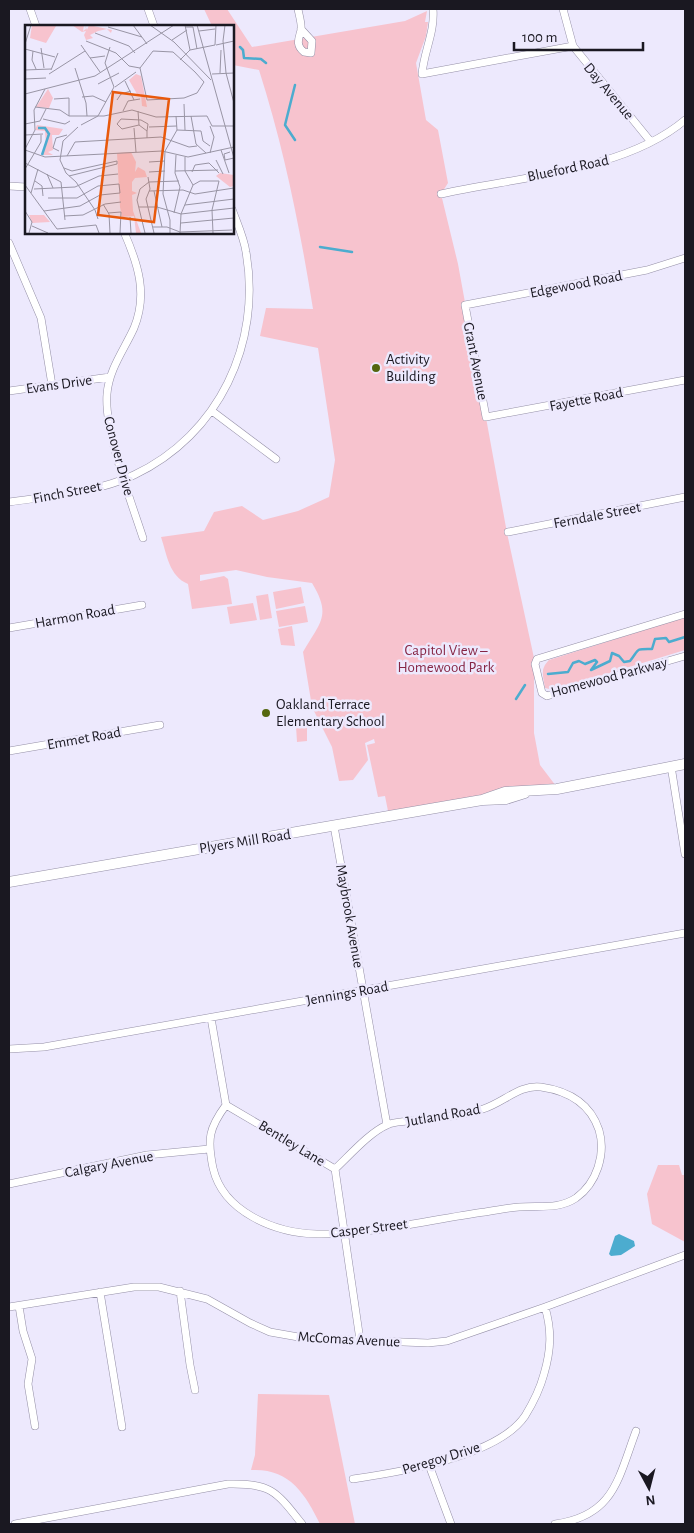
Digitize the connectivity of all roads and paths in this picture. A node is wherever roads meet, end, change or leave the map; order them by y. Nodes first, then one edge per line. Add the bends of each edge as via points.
1 (30, 9) edge
2 (148, 9) edge
3 (298, 9) edge
4 (433, 9) edge
5 (563, 9) edge
6 (36, 25) edge
7 (154, 25) edge
8 (301, 29) dead end
9 (573, 46) junction
10 (685, 120) edge
11 (651, 142) junction
12 (9, 186) edge
13 (25, 187) edge
14 (441, 194) dead end
15 (234, 215) edge
16 (125, 234) edge
17 (9, 243) edge
18 (685, 258) edge
19 (465, 305) joint
20 (110, 377) junction
21 (685, 380) edge
22 (52, 385) junction
23 (9, 391) edge
24 (212, 411) junction
25 (486, 417) joint
26 (276, 459) dead end
27 (124, 479) junction
28 (685, 497) edge
29 (9, 502) edge
30 (508, 532) dead end
31 (143, 538) dead end
32 (142, 604) dead end
33 (685, 614) edge
34 (9, 628) edge
35 (685, 656) edge
36 (160, 725) dead end
37 (9, 752) edge
38 (685, 764) edge
39 (671, 766) junction
40 (334, 826) junction
41 (685, 854) edge
42 (9, 882) edge
43 (685, 933) edge
44 (363, 990) junction
45 (211, 1018) junction
46 (9, 1049) edge
47 (226, 1105) junction
48 (387, 1125) junction
49 (210, 1149) junction
50 (335, 1169) junction
51 (9, 1184) edge
52 (585, 1190) joint
53 (344, 1233) junction
54 (685, 1254) edge
55 (180, 1291) junction
56 (100, 1292) junction
57 (19, 1306) junction
58 (9, 1307) edge
59 (545, 1308) junction
60 (360, 1340) junction
61 (196, 1390) dead end
62 (35, 1426) dead end
63 (122, 1428) dead end
64 (636, 1431) dead end
65 (429, 1465) junction
66 (353, 1479) dead end
67 (15, 1524) edge
68 (302, 1524) edge
69 (451, 1524) edge
70 (555, 1524) edge

1 - 6 street
2 - 7 street
3 - 8 street
4 - 9 street via 431,40 422,74
5 - 9 street, Day Avenue
9 - 11 street, Day Avenue
10 - 11 street, Blueford Road
11 - 14 street, Blueford Road via 611,160
12 - 13 street
15 - 24 street, Finch Street via 246,251 249,314 242,350 227,387
16 - 20 street, Conover Drive via 140,275 140,306 134,327
17 - 22 street via 41,318
18 - 19 street, Edgewood Road via 642,271
19 - 25 street, Grant Avenue
20 - 22 street, Evans Drive
20 - 27 street, Conover Drive via 107,413
21 - 25 street, Fayette Road
22 - 23 street, Evans Drive
24 - 26 street
24 - 27 street, Finch Street via 169,454
27 - 29 street, Finch Street via 85,490
27 - 31 street, Conover Drive
28 - 30 street, Ferndale Street
32 - 34 street, Harmon Road
33 - 35 street, Homewood Parkway via 536,659 535,664 542,693 547,696
36 - 37 street, Emmet Road
38 - 39 street, Plyers Mill Road
39 - 40 street, Plyers Mill Road via 527,792 501,800 482,800
39 - 41 street
40 - 42 street, Plyers Mill Road
40 - 44 street, Maybrook Avenue
43 - 44 street, Jennings Road
44 - 45 street, Jennings Road
44 - 48 street, Maybrook Avenue
45 - 46 street, Jennings Road via 44,1047
45 - 47 street
47 - 49 street, Casper Street via 213,1123
47 - 50 street, Bentley Lane
48 - 50 street, Jutland Road
48 - 52 street, Jutland Road via 480,1110 500,1104 523,1089 557,1090 574,1096 588,1109 603,1142 595,1178
49 - 51 street, Calgary Avenue via 147,1155
49 - 53 street, Casper Street via 221,1187 229,1199 245,1212 266,1224 288,1230 315,1234
50 - 53 street, Bentley Lane
52 - 53 street, Casper Street via 568,1201 547,1208 516,1207
53 - 60 street, Bentley Lane
54 - 59 street, McComas Avenue
55 - 56 street, McComas Avenue via 134,1287
55 - 60 street, McComas Avenue via 207,1298 270,1332 304,1338
55 - 61 street
56 - 57 street, McComas Avenue
56 - 63 street
57 - 58 street, McComas Avenue
57 - 62 street via 32,1359 28,1384
59 - 60 street, McComas Avenue via 447,1341
59 - 65 street, Peregoy Drive via 551,1329 550,1355 540,1388 524,1417 507,1434 479,1449
64 - 70 street via 616,1487 606,1501 592,1513 572,1522
65 - 66 street, Peregoy Drive
65 - 69 street
67 - 68 street via 228,1484 253,1483 268,1488

